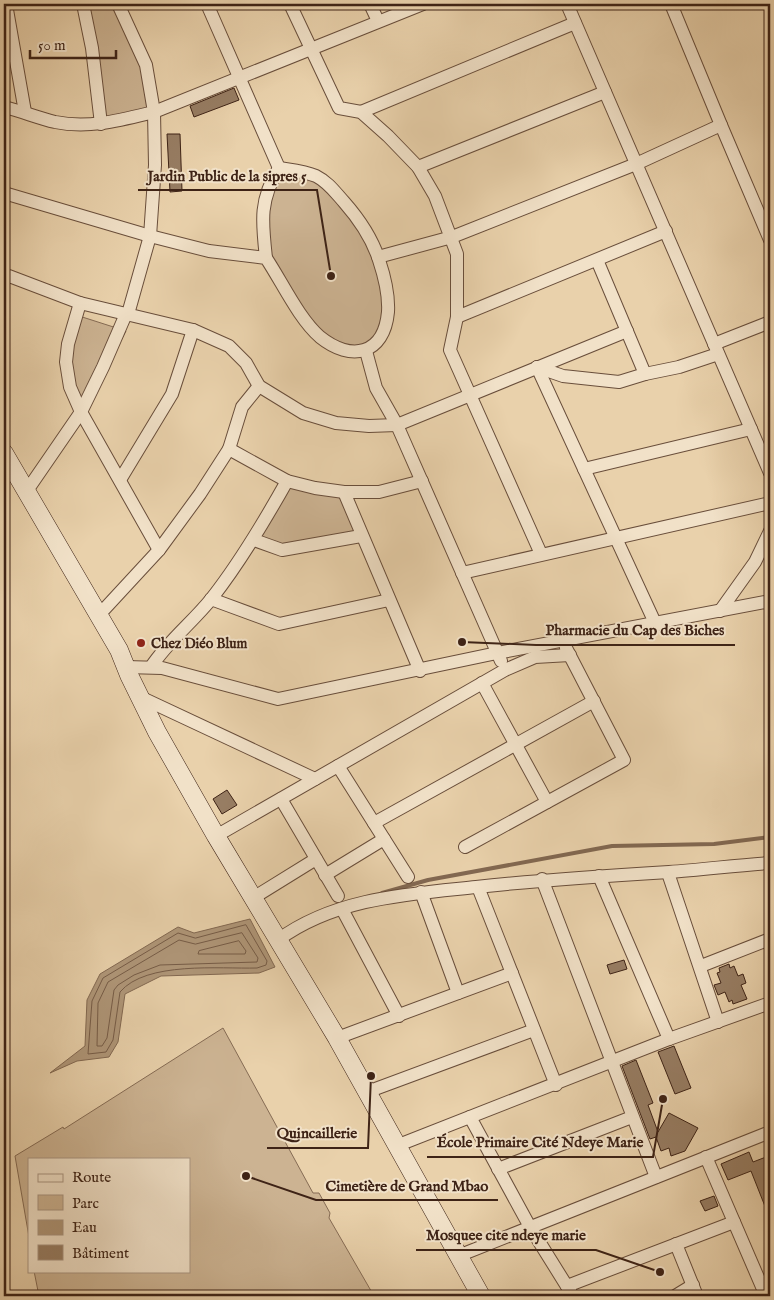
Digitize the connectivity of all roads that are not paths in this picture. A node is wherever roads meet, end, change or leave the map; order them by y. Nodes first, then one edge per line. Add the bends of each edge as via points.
1 (6, 4) edge
2 (83, 4) edge
3 (118, 4) edge
4 (207, 4) edge
5 (290, 4) edge
6 (370, 4) edge
7 (423, 4) edge
8 (567, 4) edge
9 (671, 4) edge
10 (406, 7) edge
11 (378, 21) junction
12 (575, 23) junction
13 (310, 47) junction
14 (239, 78) junction
15 (605, 92) junction
16 (4, 107) edge
17 (25, 112) junction
18 (154, 112) junction
19 (361, 112) junction
20 (101, 124) junction
21 (721, 125) junction
22 (636, 164) junction
23 (418, 167) junction
24 (279, 168) junction
25 (4, 193) edge
26 (666, 231) junction
27 (150, 236) junction
28 (452, 238) junction
29 (770, 240) edge
30 (378, 257) junction
31 (266, 258) junction
32 (597, 260) junction
33 (4, 280) edge
34 (80, 303) junction
35 (127, 314) junction
36 (457, 318) junction
37 (770, 322) edge
38 (193, 330) junction
39 (627, 331) junction
40 (716, 349) junction
41 (366, 351) junction
42 (537, 367) junction
43 (645, 374) junction
44 (259, 386) junction
45 (470, 395) junction
46 (81, 412) junction
47 (397, 425) junction
48 (751, 429) junction
49 (229, 449) junction
50 (4, 453) edge
51 (584, 469) junction
52 (770, 473) edge
53 (120, 480) junction
54 (286, 481) junction
55 (422, 482) junction
56 (26, 492) junction
57 (344, 492) junction
58 (770, 503) edge
59 (770, 531) edge
60 (361, 536) junction
61 (616, 538) junction
62 (254, 540) junction
63 (160, 550) junction
64 (541, 554) junction
65 (462, 573) junction
66 (211, 599) junction
67 (389, 600) junction
68 (770, 601) edge
69 (720, 612) junction
70 (98, 616) junction
71 (656, 625) junction
72 (562, 642) junction
73 (497, 653) junction
74 (570, 655) junction
75 (126, 667) junction
76 (151, 667) junction
77 (420, 670) junction
78 (504, 670) junction
79 (482, 683) junction
80 (140, 697) junction
81 (594, 701) junction
82 (516, 744) junction
83 (338, 766) junction
84 (315, 779) junction
85 (281, 799) junction
86 (547, 802) junction
87 (374, 822) junction
88 (216, 836) junction
89 (384, 839) junction
90 (465, 847) dead end
91 (316, 859) junction
92 (770, 865) edge
93 (668, 872) junction
94 (326, 875) junction
95 (599, 876) junction
96 (408, 877) dead end
97 (542, 879) junction
98 (478, 887) junction
99 (421, 892) junction
100 (338, 896) dead end
101 (253, 898) junction
102 (342, 909) junction
103 (770, 939) edge
104 (278, 940) junction
105 (701, 966) junction
106 (512, 973) junction
107 (458, 994) junction
108 (770, 1003) edge
109 (399, 1016) junction
110 (718, 1022) junction
111 (534, 1030) junction
112 (337, 1038) junction
113 (669, 1039) junction
114 (610, 1062) junction
115 (556, 1085) junction
116 (367, 1092) junction
117 (470, 1117) junction
118 (632, 1117) junction
119 (770, 1132) edge
120 (396, 1146) junction
121 (706, 1157) junction
122 (498, 1168) junction
123 (656, 1177) junction
124 (734, 1222) junction
125 (530, 1227) junction
126 (676, 1244) junction
127 (458, 1256) junction
128 (570, 1291) edge
129 (695, 1291) edge
130 (481, 1296) edge
131 (674, 1296) edge
132 (766, 1296) edge

1 - 17 street
2 - 20 street
3 - 18 street via 146,65
4 - 14 street
5 - 13 street
6 - 11 street
7 - 10 street
8 - 12 street
9 - 21 street
10 - 11 street
11 - 13 street
12 - 15 street
12 - 19 street
13 - 14 street
13 - 19 street via 339,108
14 - 18 street
14 - 24 street
15 - 22 street
15 - 23 street
16 - 17 street
17 - 20 street via 63,123
18 - 20 street
18 - 27 street via 155,165
19 - 23 street
21 - 22 street
21 - 29 street
22 - 26 street
22 - 28 street
23 - 28 street via 435,196
24 - 30 street via 316,176 329,184 359,219
24 - 31 street via 262,205
25 - 27 street
26 - 32 street
26 - 40 street
27 - 31 street via 209,251
27 - 35 street
28 - 30 street
28 - 36 street via 458,282
30 - 41 street via 388,311 376,343
31 - 41 street via 321,337 337,347
32 - 36 street
32 - 39 street
33 - 34 street via 8,276
34 - 35 street
34 - 46 street via 72,324 66,362 70,387
35 - 38 street
35 - 46 street
36 - 45 street via 450,350
37 - 40 street
38 - 44 street via 229,346 246,363
38 - 53 street via 172,394
39 - 42 street
39 - 43 street
40 - 43 street via 679,367
40 - 48 street
41 - 47 street via 376,388
42 - 43 street via 563,376 619,382
42 - 45 street
42 - 51 street
44 - 47 street via 303,413 336,423
44 - 49 street via 242,407
45 - 47 street
45 - 64 street
46 - 53 street
46 - 56 street
47 - 55 street
48 - 51 street
48 - 52 street
49 - 54 street
49 - 63 street
50 - 56 street
51 - 61 street
53 - 63 street
54 - 57 street
54 - 62 street
55 - 57 street via 379,492
55 - 65 street
56 - 70 street
57 - 60 street
58 - 61 street
59 - 69 street via 755,562
60 - 62 street via 282,550
60 - 67 street
61 - 64 street
61 - 71 street
62 - 66 street
63 - 70 street
64 - 65 street
65 - 73 street
66 - 67 street via 279,624
66 - 76 street
67 - 77 street
68 - 69 street
69 - 71 street
70 - 75 street
71 - 72 street
72 - 73 street
72 - 74 street
73 - 77 street
73 - 78 street
74 - 78 street via 535,657
74 - 81 street
75 - 76 street
75 - 80 street
76 - 77 street via 278,699
78 - 79 street
79 - 82 street
79 - 83 street
80 - 84 street
80 - 88 street
81 - 82 street
81 - 86 street via 624,760
82 - 86 street
82 - 87 street
83 - 84 street
83 - 87 street
84 - 85 street
85 - 88 street
85 - 91 street
86 - 90 street
87 - 89 street
88 - 101 street
89 - 94 street
89 - 96 street
91 - 94 street
91 - 101 street
92 - 93 street
93 - 95 street
93 - 105 street
94 - 100 street
95 - 97 street
95 - 113 street
97 - 98 street
97 - 114 street
98 - 99 street
98 - 106 street
99 - 102 street via 380,898
99 - 107 street
101 - 104 street
102 - 104 street via 307,922
102 - 109 street
103 - 105 street
104 - 112 street
105 - 110 street
106 - 107 street
106 - 111 street
107 - 109 street
108 - 110 street
109 - 112 street
110 - 113 street
111 - 115 street
111 - 116 street
112 - 116 street
113 - 114 street
114 - 115 street
114 - 118 street
115 - 117 street
116 - 120 street
117 - 120 street
117 - 122 street
118 - 122 street
118 - 123 street
119 - 121 street
120 - 127 street
121 - 123 street
121 - 124 street
122 - 125 street
123 - 125 street
124 - 126 street
124 - 132 street
125 - 127 street
125 - 128 street
126 - 128 street
126 - 129 street
127 - 130 street
129 - 131 street

